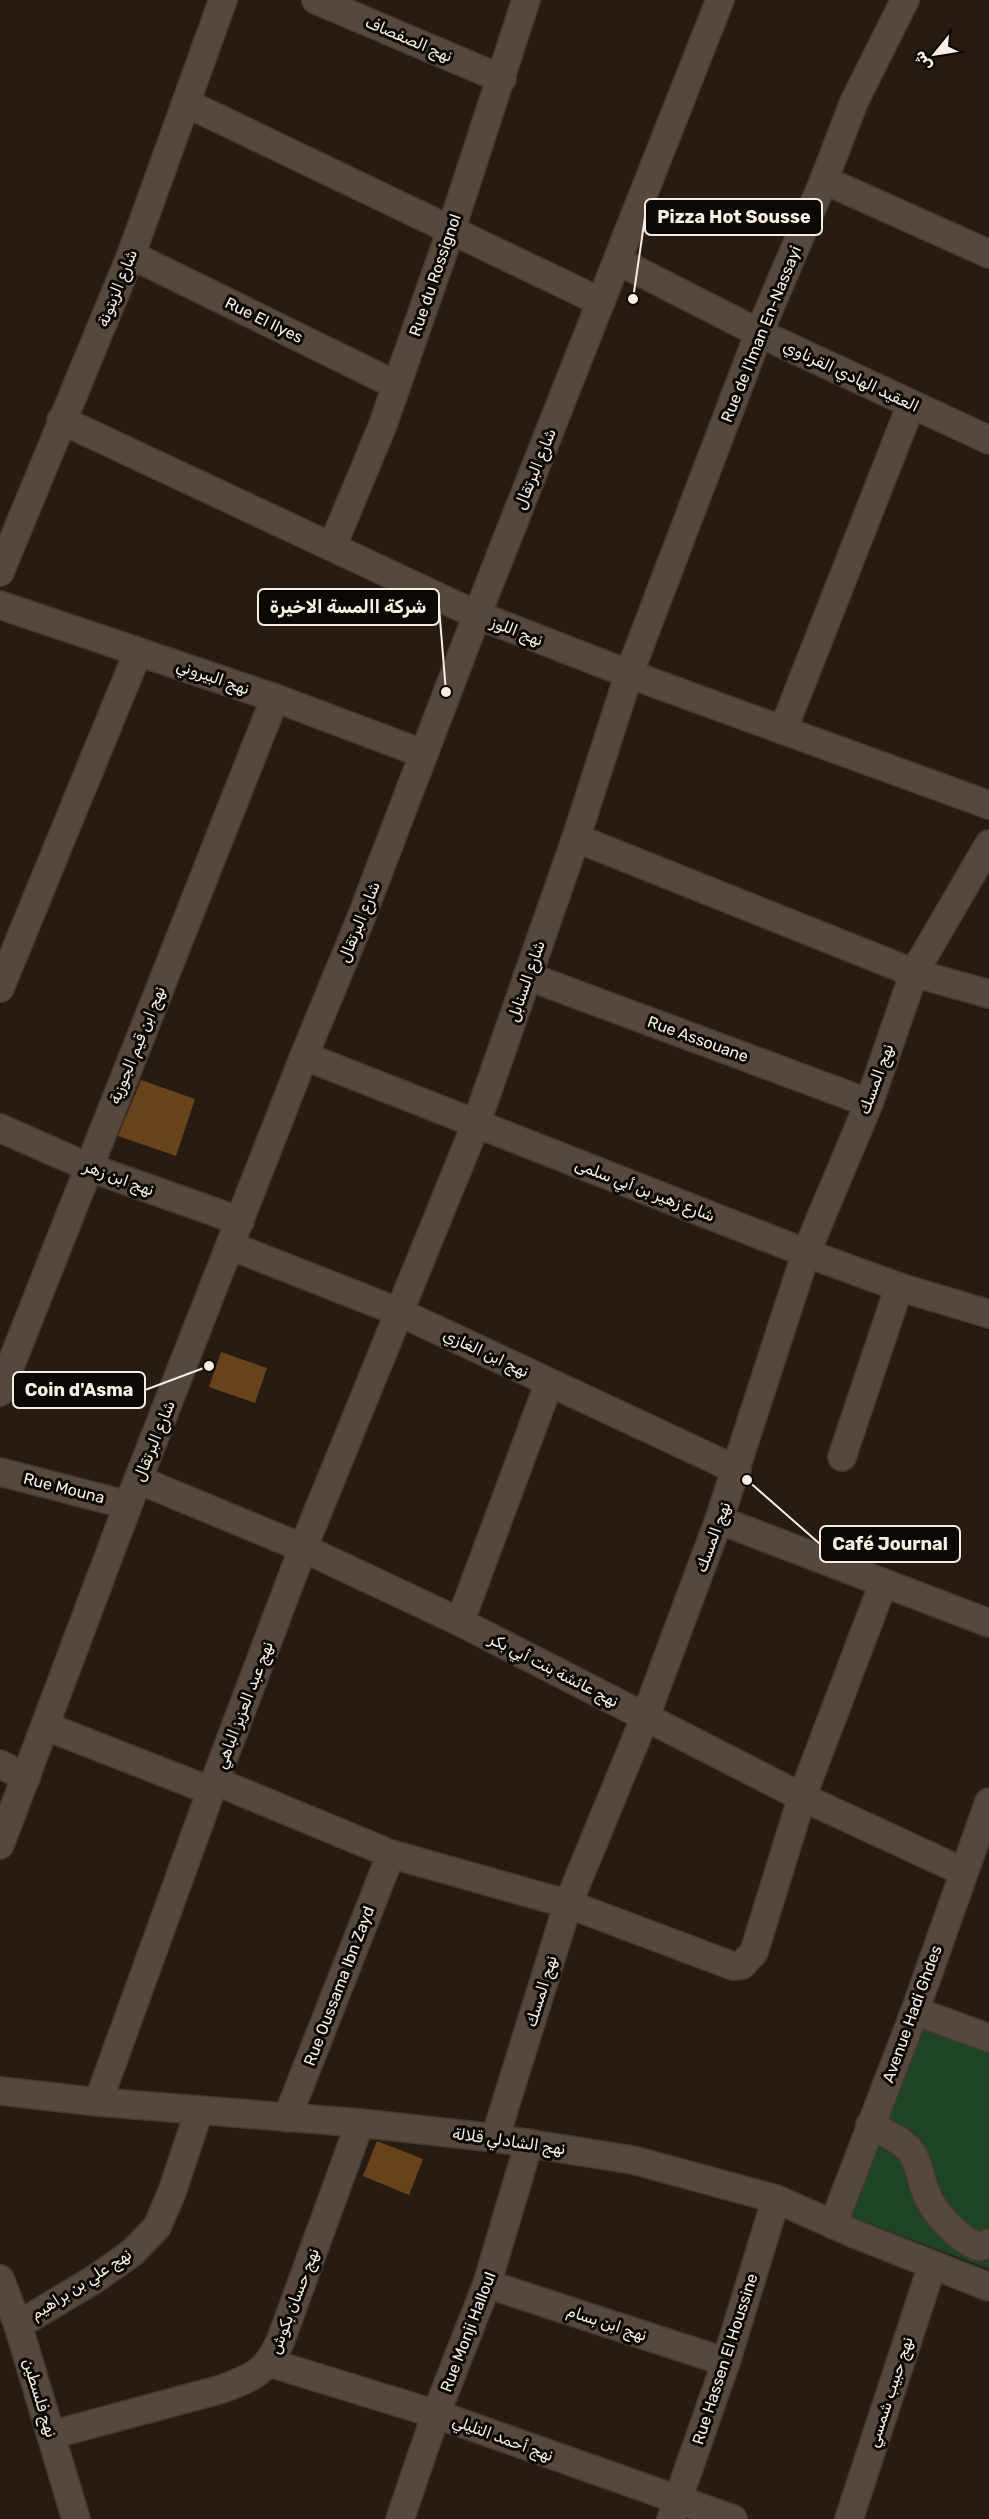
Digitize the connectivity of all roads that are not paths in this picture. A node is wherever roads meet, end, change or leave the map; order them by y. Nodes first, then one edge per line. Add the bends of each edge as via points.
1 (223, 0) edge
2 (316, 0) edge
3 (526, 0) edge
4 (720, 0) edge
5 (905, 0) edge
6 (502, 79) junction
7 (186, 103) junction
8 (824, 180) junction
9 (451, 230) junction
10 (986, 246) edge
11 (131, 255) junction
12 (618, 261) junction
13 (602, 302) junction
14 (759, 333) junction
15 (396, 385) junction
16 (912, 405) junction
17 (62, 420) junction
18 (989, 440) edge
19 (332, 547) junction
20 (0, 572) edge
21 (0, 605) edge
22 (477, 615) junction
23 (138, 652) junction
24 (629, 674) junction
25 (275, 698) junction
26 (783, 730) junction
27 (424, 754) junction
28 (989, 806) edge
29 (576, 837) junction
30 (989, 844) edge
31 (915, 973) junction
32 (527, 976) junction
33 (0, 988) edge
34 (989, 994) edge
35 (304, 1056) junction
36 (869, 1103) junction
37 (476, 1124) junction
38 (0, 1128) edge
39 (88, 1167) junction
40 (235, 1233) junction
41 (806, 1253) junction
42 (899, 1287) junction
43 (399, 1312) junction
44 (989, 1314) edge
45 (549, 1383) junction
46 (0, 1392) edge
47 (842, 1457) dead end
48 (737, 1470) junction
49 (0, 1472) edge
50 (139, 1479) junction
51 (128, 1505) junction
52 (719, 1520) junction
53 (303, 1548) junction
54 (883, 1584) junction
55 (460, 1622) junction
56 (989, 1623) edge
57 (646, 1715) junction
58 (45, 1726) junction
59 (0, 1764) edge
60 (26, 1778) junction
61 (213, 1786) junction
62 (802, 1797) junction
63 (989, 1802) edge
64 (0, 1845) edge
65 (391, 1854) junction
66 (974, 1863) edge
67 (568, 1904) junction
68 (915, 2010) junction
69 (989, 2038) edge
70 (2, 2092) edge
71 (98, 2102) junction
72 (199, 2111) junction
73 (287, 2118) junction
74 (360, 2124) junction
75 (870, 2125) junction
76 (495, 2138) junction
77 (529, 2143) junction
78 (776, 2199) junction
79 (833, 2224) junction
80 (989, 2243) edge
81 (932, 2265) junction
82 (487, 2284) junction
83 (989, 2287) edge
84 (7, 2304) edge
85 (726, 2362) junction
86 (270, 2363) junction
87 (436, 2414) junction
88 (51, 2435) junction
89 (674, 2509) edge
90 (76, 2519) edge
91 (400, 2519) edge
92 (733, 2519) edge
93 (849, 2519) edge

1 - 7 street, شارع الزيتونة
2 - 6 street, نهج الصفصاف
3 - 6 street, Rue du Rossignol
4 - 12 street, شارع البرتقال
5 - 8 street, Rue de l'Iman En-Nassayi via 854,102
6 - 9 street, Rue du Rossignol
7 - 9 street
7 - 11 street, شارع الزيتونة
8 - 10 street
8 - 14 street, Rue de l'Iman En-Nassayi
9 - 13 street
9 - 15 street, Rue du Rossignol
11 - 15 street, Rue El Ilyes
11 - 17 street, شارع الزيتونة
12 - 13 street, شارع البرتقال
12 - 14 street, العقيد الهادي القرناوي
13 - 22 street, شارع البرتقال
14 - 16 street, العقيد الهادي القرناوي
14 - 24 street, Rue de l'Iman En-Nassayi
15 - 19 street, Rue du Rossignol
16 - 18 street, العقيد الهادي القرناوي
16 - 26 street
17 - 19 street, نهج اللوز
17 - 20 street, شارع الزيتونة
19 - 22 street, نهج اللوز
21 - 23 street, نهج البيروني
22 - 24 street, نهج اللوز
22 - 27 street, شارع البرتقال
23 - 25 street, نهج البيروني
23 - 33 street
24 - 26 street, نهج اللوز
24 - 29 street, Rue de l'Iman En-Nassayi
25 - 27 street, نهج البيروني
25 - 39 street, نهج ابن قيم الجوزية
26 - 28 street, نهج اللوز
27 - 35 street, شارع البرتقال
29 - 31 street
29 - 32 street, شارع السنابل
30 - 31 street, نهج المسك
31 - 34 street
31 - 36 street, نهج المسك
32 - 36 street, Rue Assouane
32 - 37 street, شارع السنابل
35 - 37 street, شارع زهير بن أبي سلمى
35 - 40 street, شارع البرتقال
36 - 41 street, نهج المسك
37 - 41 street, شارع زهير بن أبي سلمى
37 - 43 street, شارع السنابل
38 - 39 street, نهج ابن زهر
39 - 40 street, نهج ابن زهر
39 - 46 street, نهج ابن قيم الجوزية
40 - 43 street, نهج ابن الغازي
40 - 50 street, شارع البرتقال
41 - 42 street, شارع زهير بن أبي سلمى
41 - 48 street, نهج المسك
42 - 44 street, شارع زهير بن أبي سلمى
42 - 47 street
43 - 45 street, نهج ابن الغازي
43 - 53 street, نهج عبد العزيز الباهي
45 - 48 street, نهج ابن الغازي
45 - 55 street
48 - 52 street, نهج المسك
49 - 51 street, Rue Mouna
50 - 51 street, شارع البرتقال
50 - 53 street, نهج عائشة بنت أبي بكر
51 - 58 street, شارع البرتقال
52 - 54 street
52 - 57 street, نهج المسك
53 - 55 street, نهج عائشة بنت أبي بكر
53 - 61 street, نهج عبد العزيز الباهي
54 - 56 street
54 - 62 street
55 - 57 street, نهج عائشة بنت أبي بكر
57 - 62 street, نهج عائشة بنت أبي بكر
57 - 67 street, نهج المسك
58 - 60 street, شارع البرتقال
58 - 61 street
59 - 60 street
60 - 64 street, شارع البرتقال
61 - 65 street
61 - 71 street, نهج عبد العزيز الباهي
62 - 66 street, نهج عائشة بنت أبي بكر
62 - 67 street via 754,1952 742,1965 733,1966
63 - 66 street, Avenue Hadi Ghdes
65 - 67 street
65 - 73 street, Rue Oussama Ibn Zayd
66 - 68 street, Avenue Hadi Ghdes
67 - 76 street, نهج المسك
68 - 69 street
68 - 75 street, Avenue Hadi Ghdes
70 - 71 street, نهج الشادلي قلالة
71 - 72 street, نهج الشادلي قلالة
72 - 73 street, نهج الشادلي قلالة
72 - 84 street, نهج علي بن براهيم via 157,2227 134,2252 95,2279
73 - 74 street, نهج الشادلي قلالة
74 - 76 street, نهج الشادلي قلالة
74 - 86 street, نهج حسان بكوش
75 - 79 street, Avenue Hadi Ghdes
75 - 80 street via 909,2150 925,2192 950,2226 969,2243 979,2247
76 - 77 street, نهج الشادلي قلالة
77 - 78 street, نهج الشادلي قلالة via 633,2160
77 - 82 street, Rue Monji Halloul
78 - 79 street, نهج الشادلي قلالة
78 - 85 street, Rue Hassen El Houssine
79 - 81 street, نهج الشادلي قلالة
81 - 83 street, نهج الشادلي قلالة
81 - 93 street, نهج حبيب شمسي
82 - 85 street, نهج ابن بسام
82 - 87 street, Rue Monji Halloul
84 - 88 street, نهج فلسطين
85 - 89 street, Rue Hassen El Houssine
86 - 87 street, نهج أحمد التليلي
86 - 88 street, نهج حسان بكوش via 248,2379 222,2389
87 - 89 street, نهج أحمد التليلي
87 - 91 street, Rue Monji Halloul
88 - 90 street, نهج فلسطين
89 - 92 street, نهج أحمد التليلي

